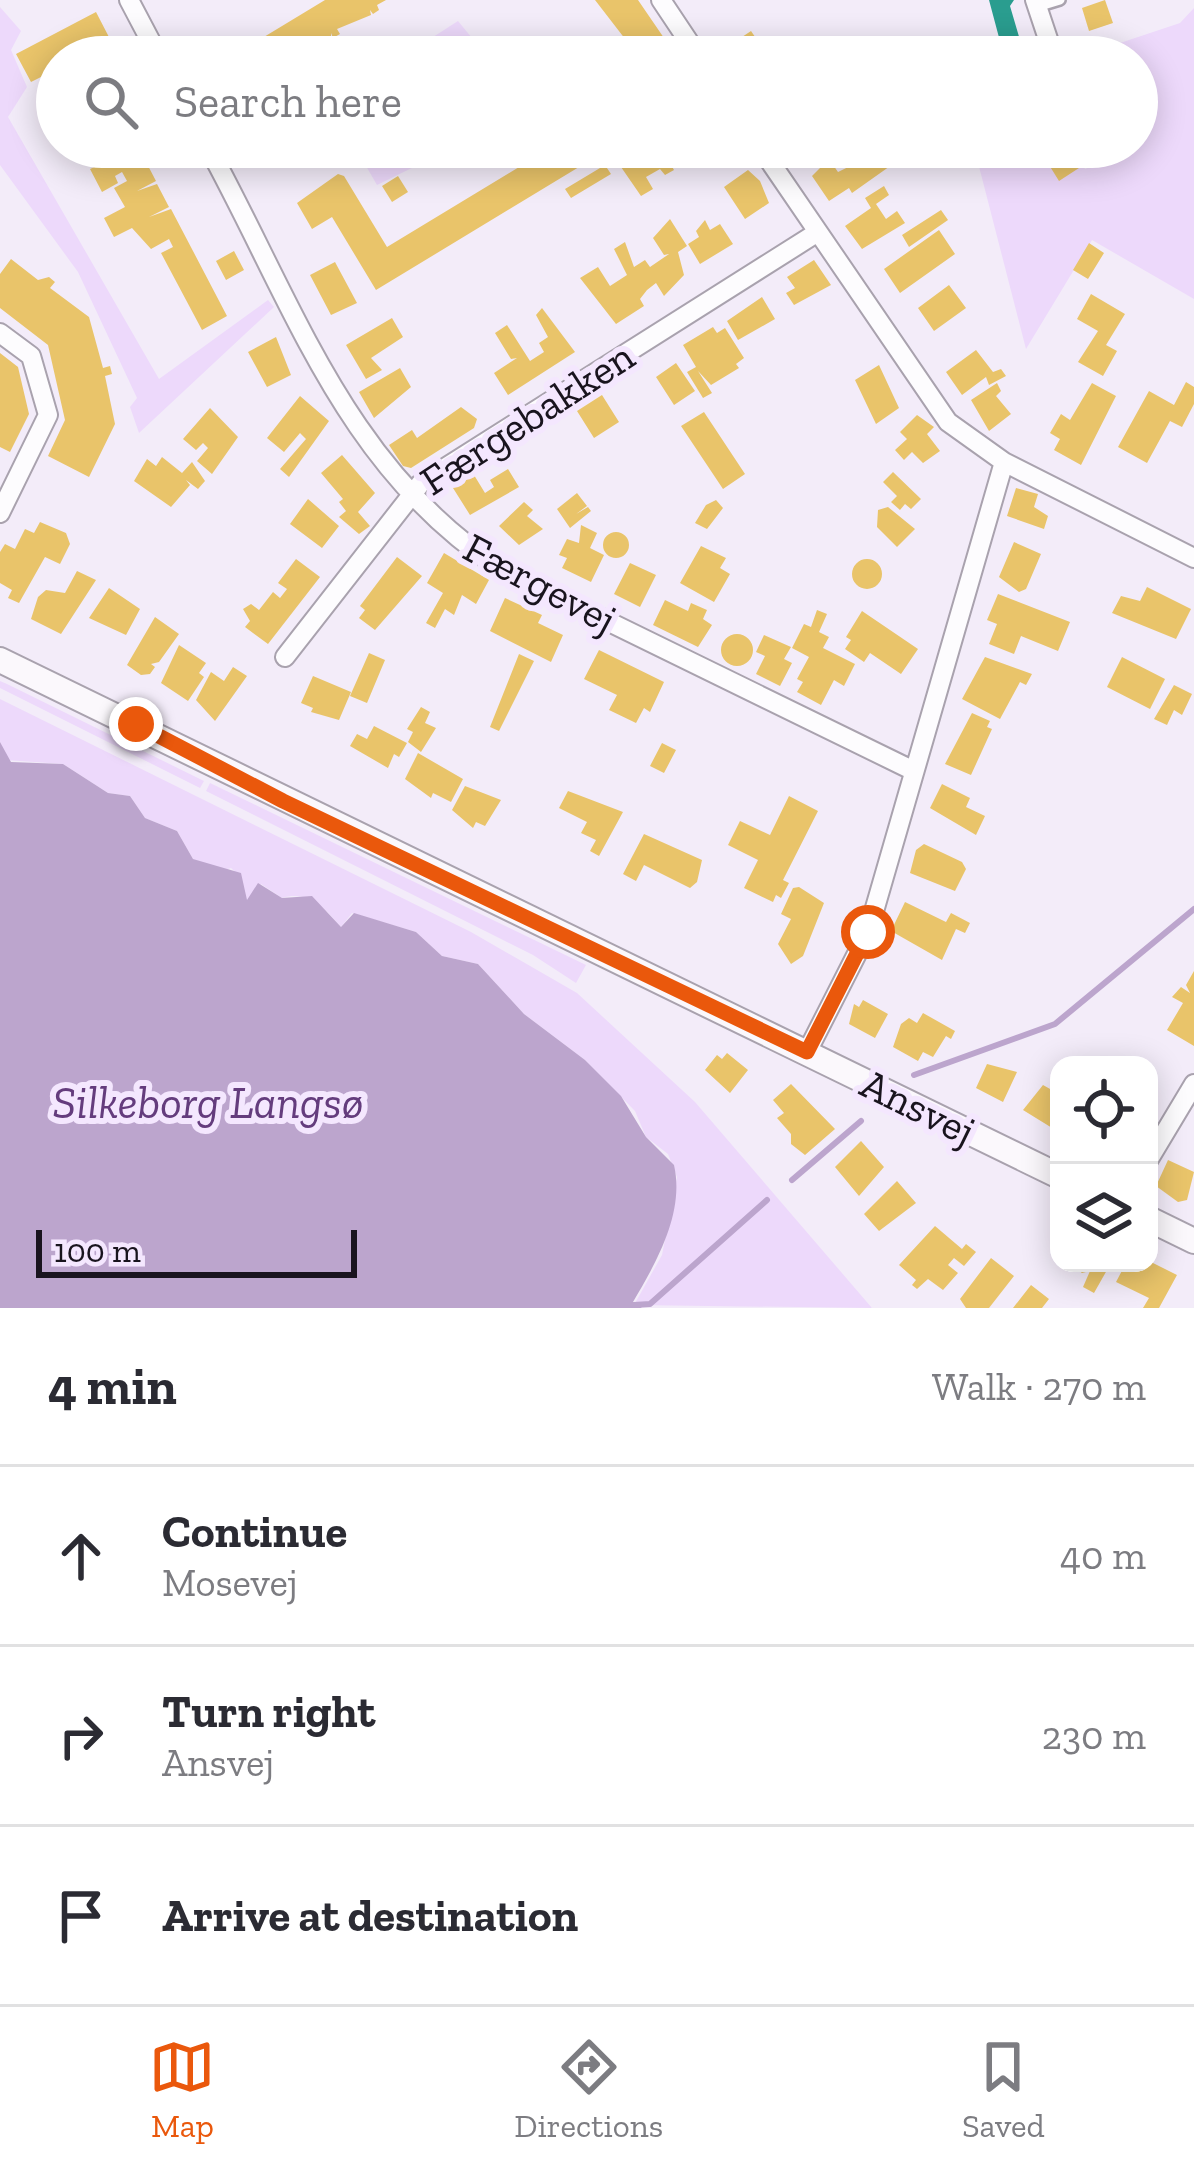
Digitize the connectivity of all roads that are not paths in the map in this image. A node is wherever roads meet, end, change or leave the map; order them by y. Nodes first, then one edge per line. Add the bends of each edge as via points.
1 (129, 0) edge
2 (661, 0) edge
3 (1060, 0) edge
4 (1036, 4) edge
5 (148, 36) edge
6 (685, 36) edge
7 (1047, 36) edge
8 (219, 168) edge
9 (774, 168) edge
10 (818, 232) junction
11 (0, 333) edge
12 (1004, 462) junction
13 (407, 494) junction
14 (0, 513) edge
15 (1194, 558) edge
16 (285, 657) dead end
17 (0, 660) edge
18 (914, 771) junction
19 (807, 1052) junction
20 (1194, 1084) edge
21 (1158, 1144) edge
22 (1050, 1172) edge
23 (1158, 1223) edge
24 (1194, 1241) edge

1 - 5 street
2 - 6 street
3 - 4 lane
4 - 7 street
8 - 13 street, Færgevej via 340,400
9 - 10 street
10 - 12 street via 948,422
10 - 13 street, Færgebakken
11 - 14 street via 31,356 48,415
12 - 15 street
12 - 18 street
13 - 16 street, Færgebakken
13 - 18 street, Færgevej via 501,568
17 - 19 street, Ansvej
18 - 19 street via 868,932
19 - 22 street, Ansvej
20 - 21 street
23 - 24 street

